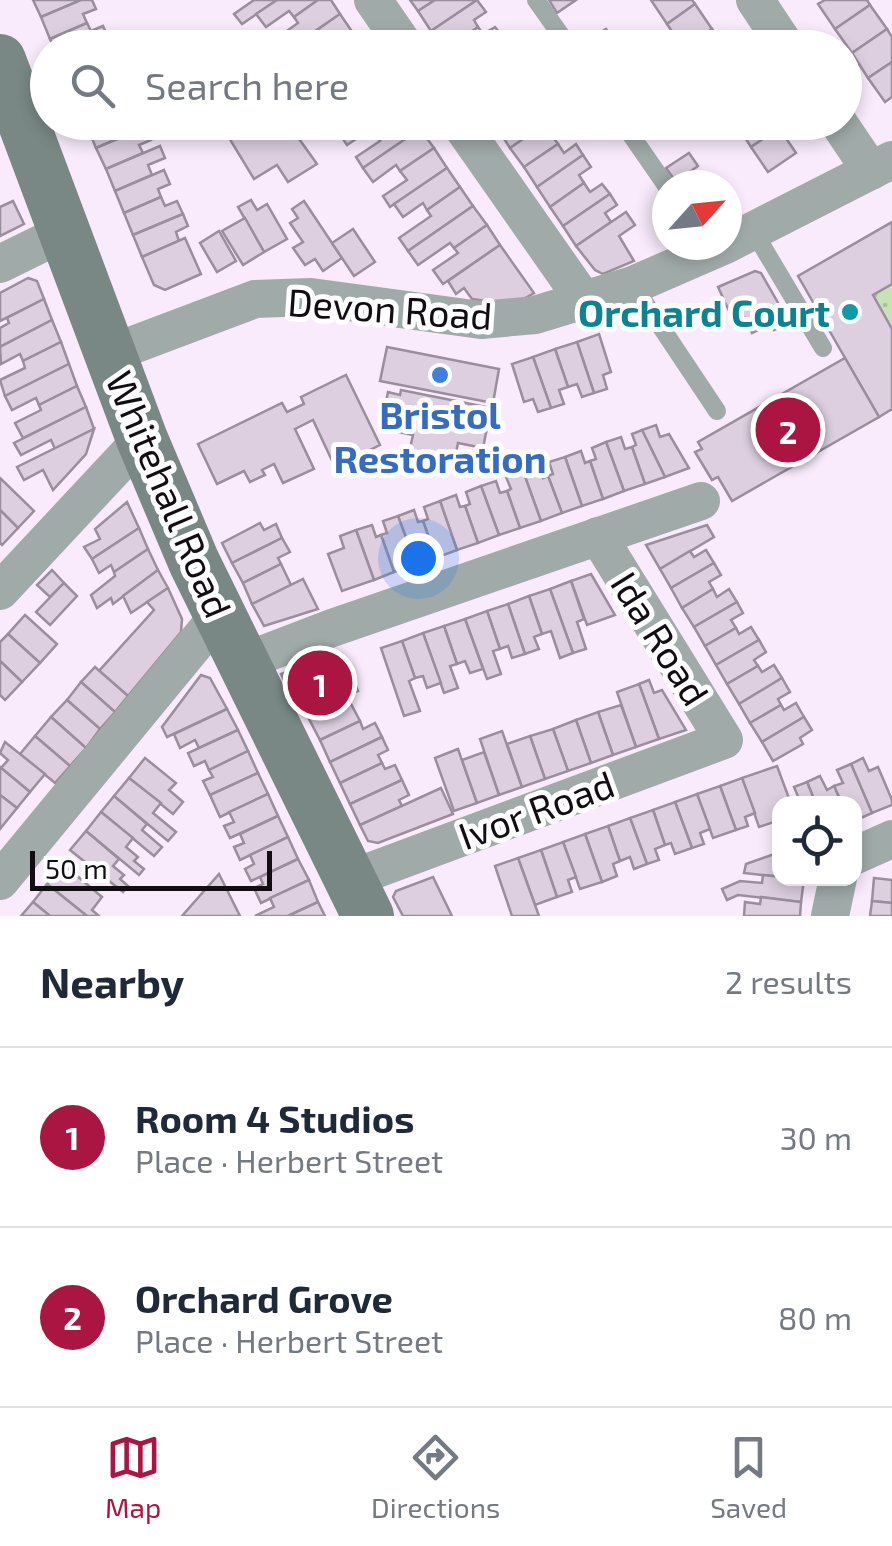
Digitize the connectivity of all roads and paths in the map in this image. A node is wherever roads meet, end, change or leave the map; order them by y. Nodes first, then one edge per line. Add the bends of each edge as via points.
1 (373, 0) edge
2 (536, 0) edge
3 (755, 0) edge
4 (394, 30) edge
5 (557, 30) edge
6 (775, 30) edge
7 (0, 60) edge
8 (30, 137) edge
9 (31, 140) edge
10 (472, 140) edge
11 (634, 140) edge
12 (856, 140) edge
13 (881, 166) edge
14 (655, 170) edge
15 (67, 231) junction
16 (742, 234) edge
17 (687, 260) edge
18 (734, 260) edge
19 (0, 264) edge
20 (633, 285) junction
21 (585, 302) junction
22 (823, 348) dead end
23 (112, 352) junction
24 (717, 411) dead end
25 (142, 439) junction
26 (701, 501) dead end
27 (598, 536) junction
28 (0, 591) edge
29 (219, 615) junction
30 (243, 662) junction
31 (724, 740) joint
32 (892, 839) edge
33 (862, 852) edge
34 (0, 881) edge
35 (359, 897) edge

1 - 4 street
2 - 5 lane
3 - 6 street
7 - 8 main road, Whitehall Road
9 - 15 main road, Whitehall Road
10 - 21 street
11 - 14 lane
12 - 13 street
13 - 16 street, Devon Road
15 - 19 street
15 - 23 main road, Whitehall Road
17 - 20 street, Devon Road
18 - 22 lane
20 - 21 street, Devon Road
20 - 24 lane
21 - 23 street, Devon Road via 482,320 311,296 255,300
23 - 25 main road, Whitehall Road
25 - 28 street
25 - 29 main road, Whitehall Road
26 - 27 street
27 - 30 street
27 - 31 street, Ida Road
29 - 30 main road, Whitehall Road
29 - 34 street
30 - 35 main road, Whitehall Road
31 - 35 street, Ivor Road
32 - 33 street

